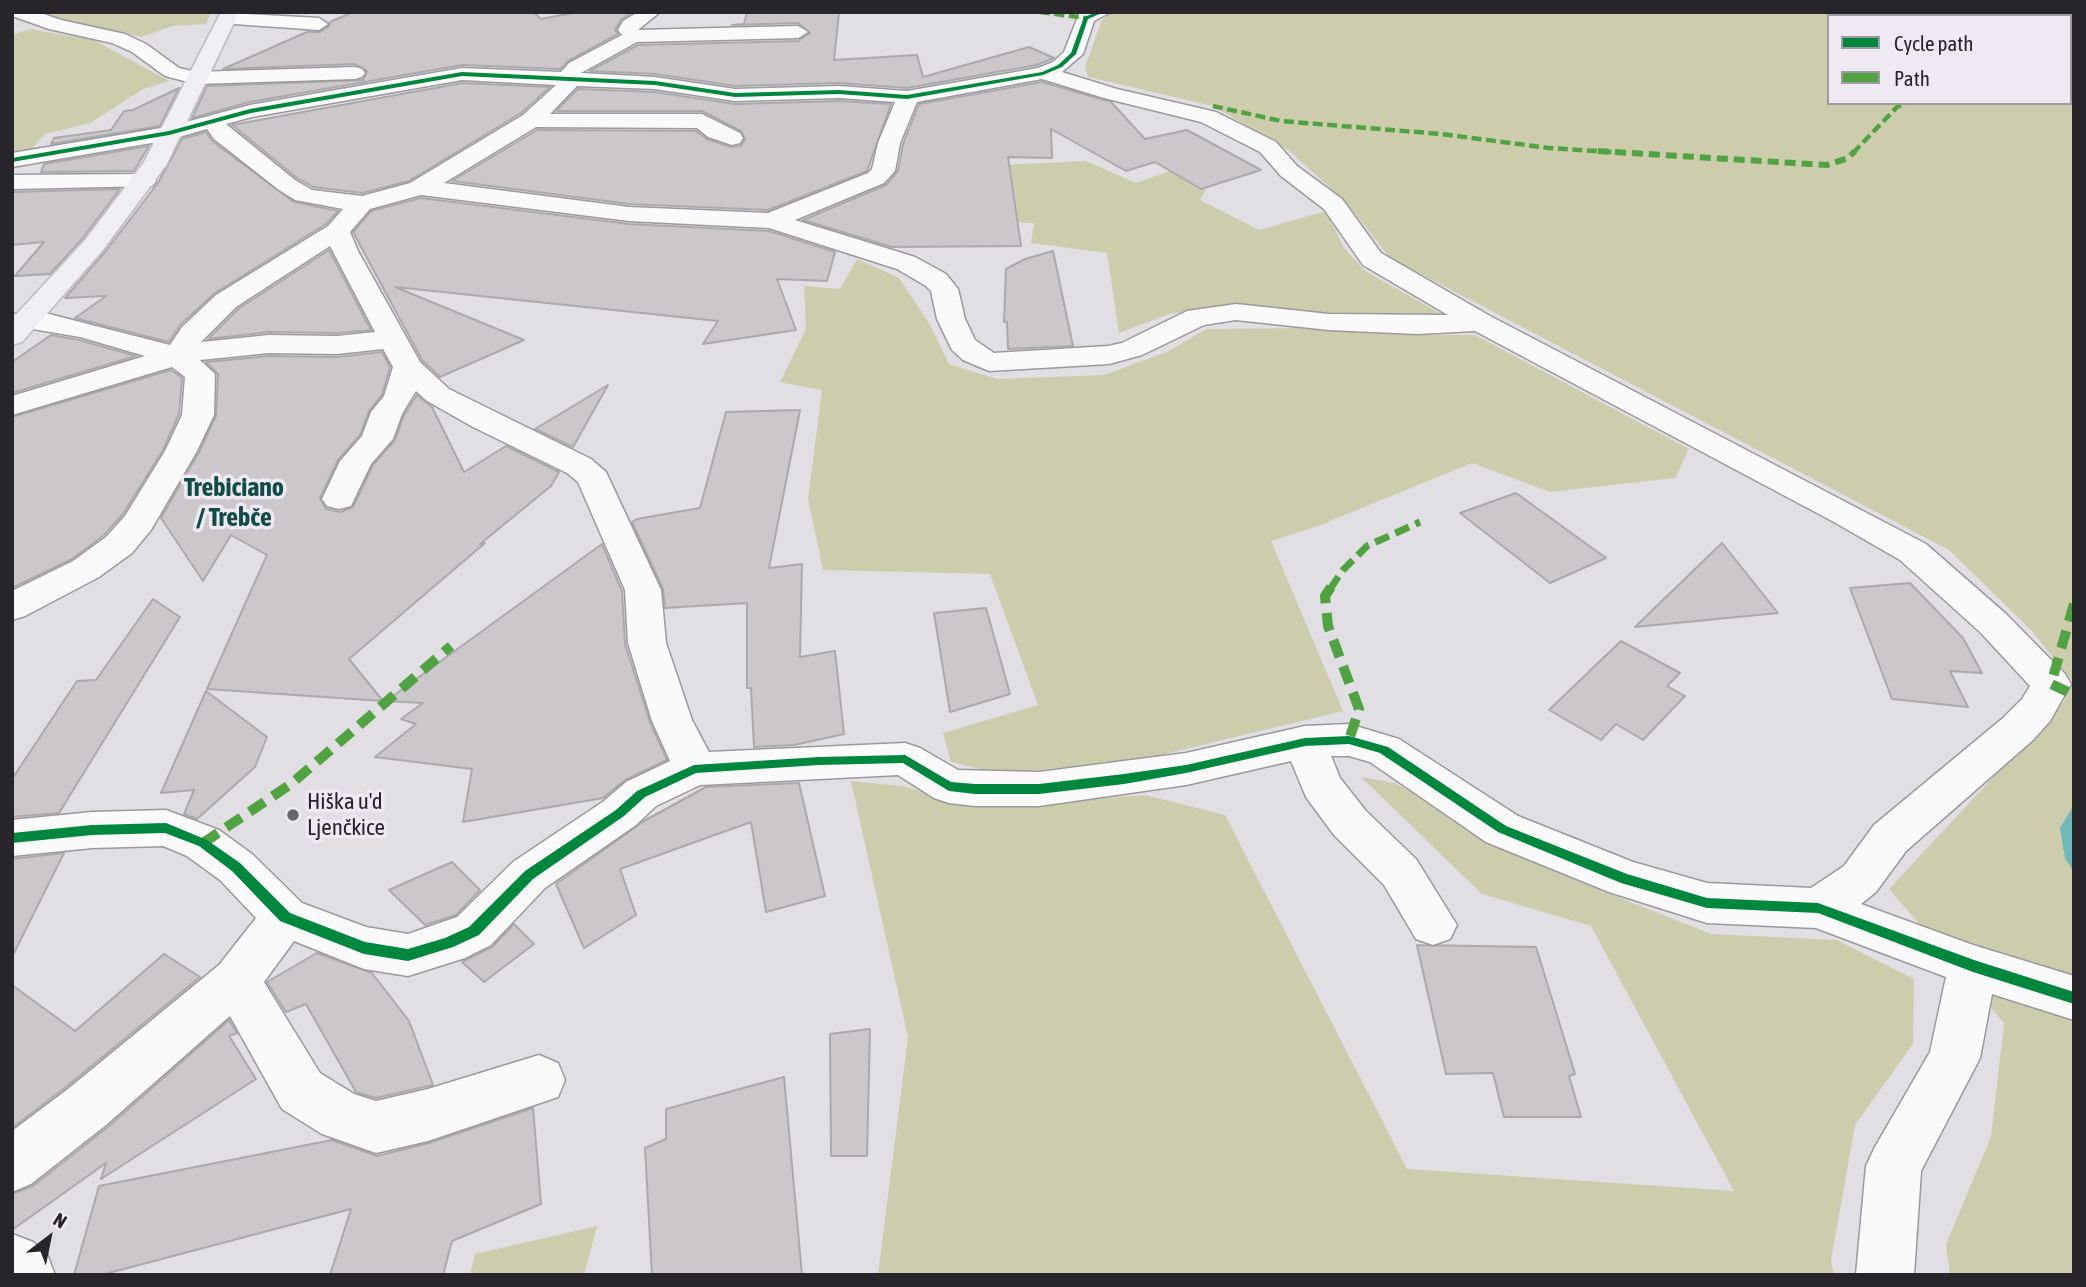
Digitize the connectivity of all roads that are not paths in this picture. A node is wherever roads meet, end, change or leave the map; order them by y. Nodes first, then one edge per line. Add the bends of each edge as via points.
1 (19, 12) edge
2 (652, 12) edge
3 (1102, 12) edge
4 (229, 16) edge
5 (319, 24) dead end
6 (798, 32) dead end
7 (633, 36) junction
8 (1044, 73) junction
9 (461, 74) junction
10 (196, 78) junction
11 (570, 78) junction
12 (907, 97) junction
13 (531, 120) junction
14 (212, 121) junction
15 (169, 134) junction
16 (732, 138) dead end
17 (12, 160) edge
18 (144, 181) junction
19 (12, 182) edge
20 (419, 188) junction
21 (362, 203) junction
22 (771, 220) junction
23 (337, 231) junction
24 (1480, 322) junction
25 (16, 329) edge
26 (401, 353) junction
27 (177, 356) junction
28 (12, 406) edge
29 (339, 499) dead end
30 (12, 607) edge
31 (1305, 742) junction
32 (694, 769) junction
33 (12, 838) edge
34 (1818, 908) junction
35 (285, 917) junction
36 (1433, 925) dead end
37 (1973, 966) junction
38 (236, 980) junction
39 (2074, 998) edge
40 (539, 1080) dead end
41 (12, 1165) edge
42 (12, 1263) edge
43 (26, 1275) edge
44 (1885, 1275) edge

1 - 10 street via 118,38 172,72
2 - 7 street via 630,25
3 - 8 street via 1086,18 1073,54
4 - 5 street
4 - 10 main road
6 - 7 street
7 - 11 street via 576,67
8 - 12 street
8 - 24 street via 1208,117 1268,147 1289,171 1333,204 1372,259
9 - 10 street
9 - 11 street
9 - 14 street
10 - 15 main road
11 - 12 street via 655,83 735,95 839,92
11 - 13 street via 557,98
12 - 22 street via 883,171 876,178
13 - 16 street via 702,121
13 - 20 street
14 - 15 street
14 - 21 street via 222,134 304,195
15 - 17 street
15 - 18 main road
18 - 19 street
18 - 25 main road via 94,245
20 - 21 street
20 - 22 street via 629,214
21 - 23 street
22 - 24 street via 906,263 936,280 944,289 962,344 989,362 1109,355 1132,349 1197,317 1236,312 1329,322
23 - 26 street
23 - 27 street via 226,301 192,333
24 - 34 street via 1913,552 1993,623 2051,684 2018,729 1890,838 1860,879
25 - 27 street via 41,320
26 - 27 street via 337,345 255,345
26 - 29 street via 399,398 387,412 377,439 356,461
26 - 32 street via 438,395 579,466 594,479 643,590 647,643 672,721
27 - 28 street
27 - 30 street via 200,374 198,415 139,523 86,569
31 - 32 street via 1174,771 1038,789 949,786 905,759
31 - 34 street via 1349,740 1384,750 1502,829 1625,879 1707,903
31 - 36 street via 1321,785 1350,823 1400,872
32 - 35 street via 641,794 529,875 474,931 448,943 408,955 364,948
33 - 35 street via 166,828 203,843 236,867
34 - 37 street
35 - 38 street
37 - 39 street
37 - 44 street via 1954,1058 1894,1166
38 - 40 street via 301,1091 341,1116 376,1127
38 - 41 street
42 - 43 street

